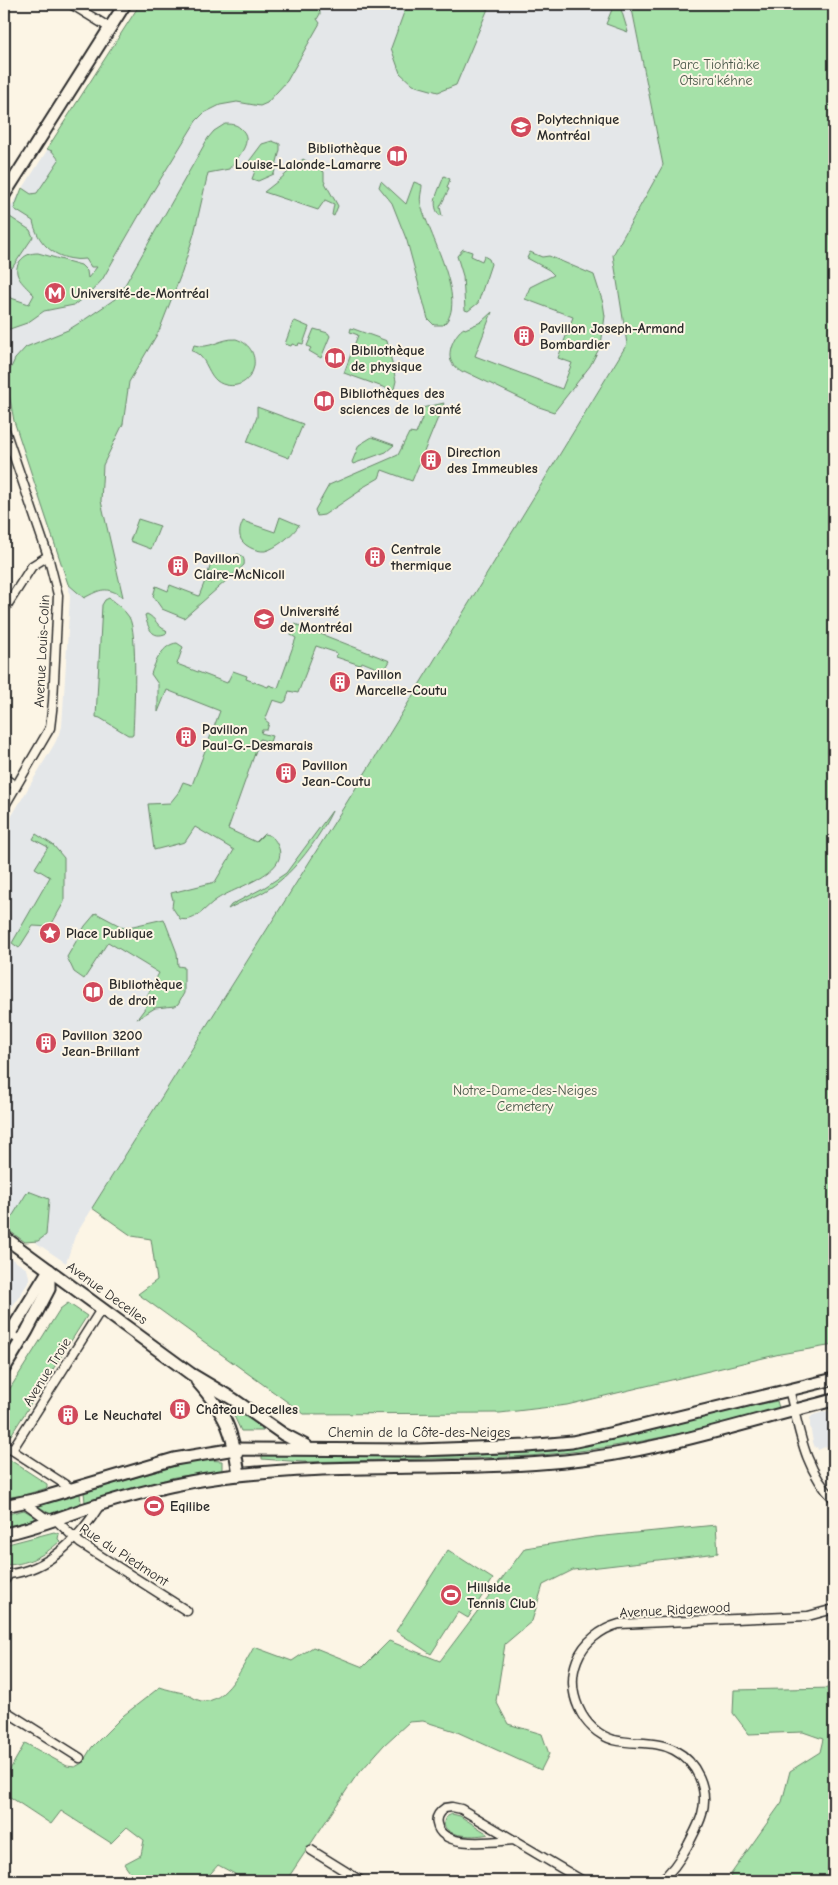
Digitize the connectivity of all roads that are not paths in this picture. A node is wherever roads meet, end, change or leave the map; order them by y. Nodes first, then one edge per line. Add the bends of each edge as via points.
1 (71, 4) edge
2 (125, 4) edge
3 (110, 28) junction
4 (4, 195) edge
5 (4, 427) edge
6 (48, 556) junction
7 (4, 610) edge
8 (4, 778) edge
9 (16, 786) junction
10 (4, 807) edge
11 (4, 1238) edge
12 (49, 1270) junction
13 (102, 1308) junction
14 (5, 1335) edge
15 (21, 1341) junction
16 (4, 1369) edge
17 (191, 1374) junction
18 (834, 1379) edge
19 (789, 1389) junction
20 (834, 1400) edge
21 (795, 1411) junction
22 (4, 1445) edge
23 (235, 1448) junction
24 (310, 1448) junction
25 (12, 1450) junction
26 (239, 1475) junction
27 (72, 1489) junction
28 (834, 1499) edge
29 (24, 1503) junction
30 (100, 1504) junction
31 (4, 1506) edge
32 (56, 1520) junction
33 (4, 1534) edge
34 (74, 1538) junction
35 (6, 1577) edge
36 (834, 1609) edge
37 (187, 1611) dead end
38 (4, 1710) edge
39 (80, 1758) dead end
40 (514, 1840) junction
41 (311, 1850) dead end
42 (362, 1881) edge
43 (583, 1881) edge
44 (660, 1881) edge

1 - 3 street
2 - 3 main road
3 - 4 main road
5 - 6 street, Avenue Louis-Colin
6 - 7 street via 32,566
6 - 9 street, Avenue Louis-Colin via 58,595 51,719 45,739
8 - 9 street
9 - 10 street, Avenue Louis-Colin
11 - 12 main road, Avenue Decelles
12 - 13 main road, Avenue Decelles
12 - 14 main road
12 - 15 main road via 49,1289
13 - 17 main road, Avenue Decelles
13 - 25 street, Avenue Troie
14 - 15 street
15 - 16 main road
17 - 23 main road, Avenue Decelles via 221,1412
17 - 24 main road, Avenue Decelles via 285,1436
18 - 19 main road, Chemin de la Côte-des-Neiges
19 - 21 street
19 - 24 main road, Chemin de la Côte-des-Neiges via 613,1434 563,1443 425,1450
20 - 21 main road
21 - 26 main road via 707,1435 576,1460
21 - 28 street via 807,1457 820,1483
22 - 25 street
23 - 24 main road, Chemin de la Côte-des-Neiges
23 - 26 main road, Avenue Decelles
23 - 27 main road, Chemin de la Côte-des-Neiges via 174,1459
25 - 27 street
26 - 30 main road via 179,1484
27 - 29 main road, Chemin de la Côte-des-Neiges
29 - 31 main road, Chemin de la Côte-des-Neiges
29 - 32 street, Rue du Piedmont
30 - 32 main road
30 - 34 street
32 - 33 main road
32 - 34 street, Rue du Piedmont
34 - 35 street via 43,1564
34 - 37 street, Rue du Piedmont
36 - 44 street, Avenue Ridgewood via 808,1616 622,1624 600,1632 582,1651 574,1668 572,1687 578,1708 588,1722 613,1739 655,1744 674,1750 690,1763 702,1783 704,1803 698,1825 677,1863
38 - 39 street
40 - 40 street via 456,1807 445,1808 437,1818 440,1831 453,1840
40 - 43 street
41 - 42 street

